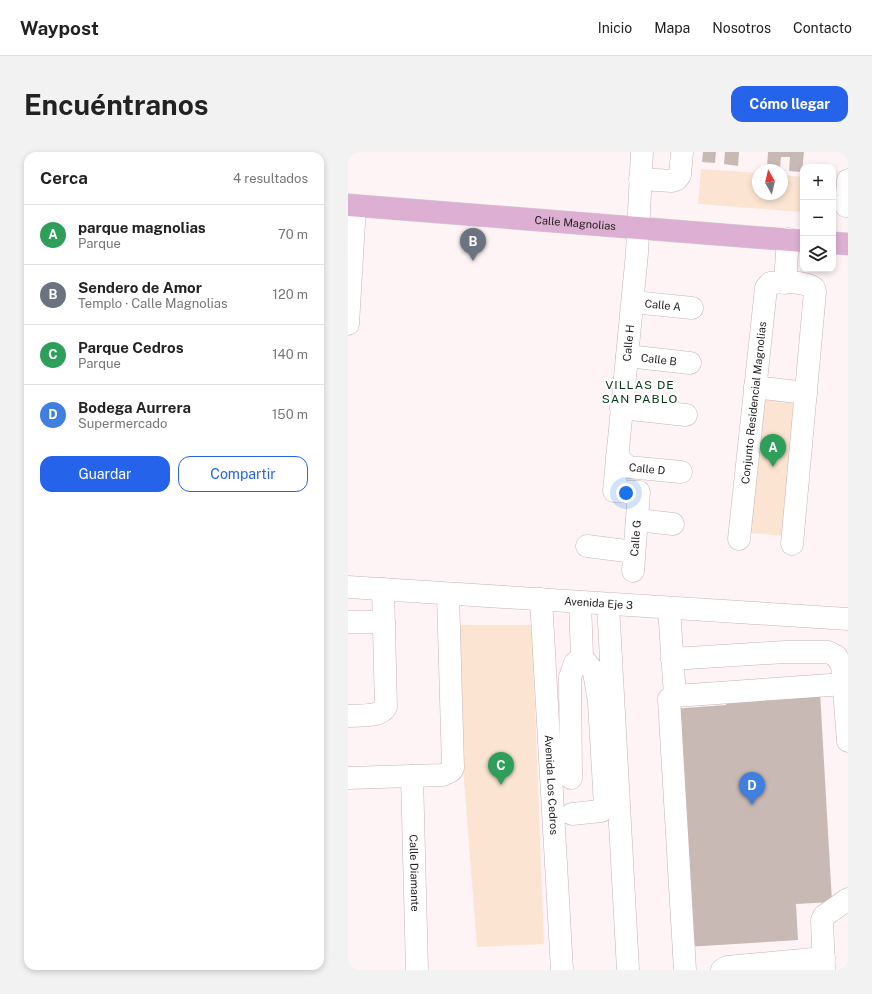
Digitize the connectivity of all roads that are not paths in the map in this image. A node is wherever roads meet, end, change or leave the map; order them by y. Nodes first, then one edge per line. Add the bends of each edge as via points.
1 (642, 152) edge
2 (682, 152) edge
3 (640, 179) junction
4 (352, 206) edge
5 (639, 228) junction
6 (795, 240) edge
7 (836, 243) edge
8 (848, 244) edge
9 (799, 279) edge
10 (633, 302) junction
11 (692, 308) dead end
12 (348, 324) edge
13 (627, 356) junction
14 (690, 363) dead end
15 (755, 387) junction
16 (806, 393) junction
17 (621, 408) junction
18 (686, 415) dead end
19 (617, 457) junction
20 (681, 472) dead end
21 (637, 520) junction
22 (673, 524) dead end
23 (739, 539) dead end
24 (792, 544) dead end
25 (587, 546) dead end
26 (348, 587) edge
27 (383, 589) junction
28 (448, 594) junction
29 (541, 599) junction
30 (580, 602) junction
31 (608, 604) junction
32 (669, 608) junction
33 (848, 619) edge
34 (348, 622) edge
35 (384, 622) junction
36 (582, 657) junction
37 (672, 659) junction
38 (844, 684) junction
39 (675, 696) junction
40 (599, 702) junction
41 (569, 705) junction
42 (348, 716) edge
43 (848, 741) edge
44 (601, 747) junction
45 (569, 750) junction
46 (412, 776) junction
47 (348, 778) edge
48 (571, 778) dead end
49 (572, 814) dead end
50 (848, 899) edge
51 (824, 964) edge
52 (416, 970) edge
53 (562, 970) edge
54 (628, 970) edge
55 (685, 970) edge
56 (722, 970) edge

1 - 3 street, Calle H
2 - 3 street via 680,175 677,179
3 - 5 street, Calle H
4 - 5 main road, Calle Magnolias
4 - 12 street
5 - 6 main road, Calle Magnolias
5 - 10 street, Calle H
6 - 9 street
7 - 8 main road
9 - 15 street, Conjunto Residencial Magnolias via 770,283 766,286
9 - 16 street via 812,286 816,292
10 - 11 street, Calle A
10 - 13 street, Calle H
13 - 14 street, Calle B
13 - 17 street, Calle H
15 - 16 street
15 - 23 street, Conjunto Residencial Magnolias
16 - 24 street
17 - 18 street
17 - 19 street, Calle H
19 - 20 street, Calle D via 628,467
19 - 21 street, Calle G via 614,491 639,492
21 - 22 street
21 - 25 street, Calle G via 634,561
26 - 27 street, Avenida Eje 3
27 - 28 street, Avenida Eje 3
27 - 35 street
28 - 29 street, Avenida Eje 3
28 - 46 street via 454,763 451,771 443,775
29 - 30 street, Avenida Eje 3
29 - 53 street, Avenida Los Cedros
30 - 31 street, Avenida Eje 3
30 - 36 street
31 - 32 street, Avenida Eje 3
31 - 54 street
32 - 33 street, Avenida Eje 3
32 - 37 street
34 - 35 street
35 - 42 street via 386,707 384,711 376,714
36 - 40 street via 594,672
36 - 41 street via 575,663 571,672
37 - 38 street via 828,652 839,659
37 - 39 street
38 - 39 street
38 - 43 street
39 - 55 street via 670,698 668,703
40 - 41 street
40 - 44 street
41 - 45 street
44 - 45 street
44 - 49 street via 604,807 598,812
45 - 48 street
46 - 47 street
46 - 52 street, Calle Diamante
50 - 51 street via 822,920
51 - 56 street via 727,967

